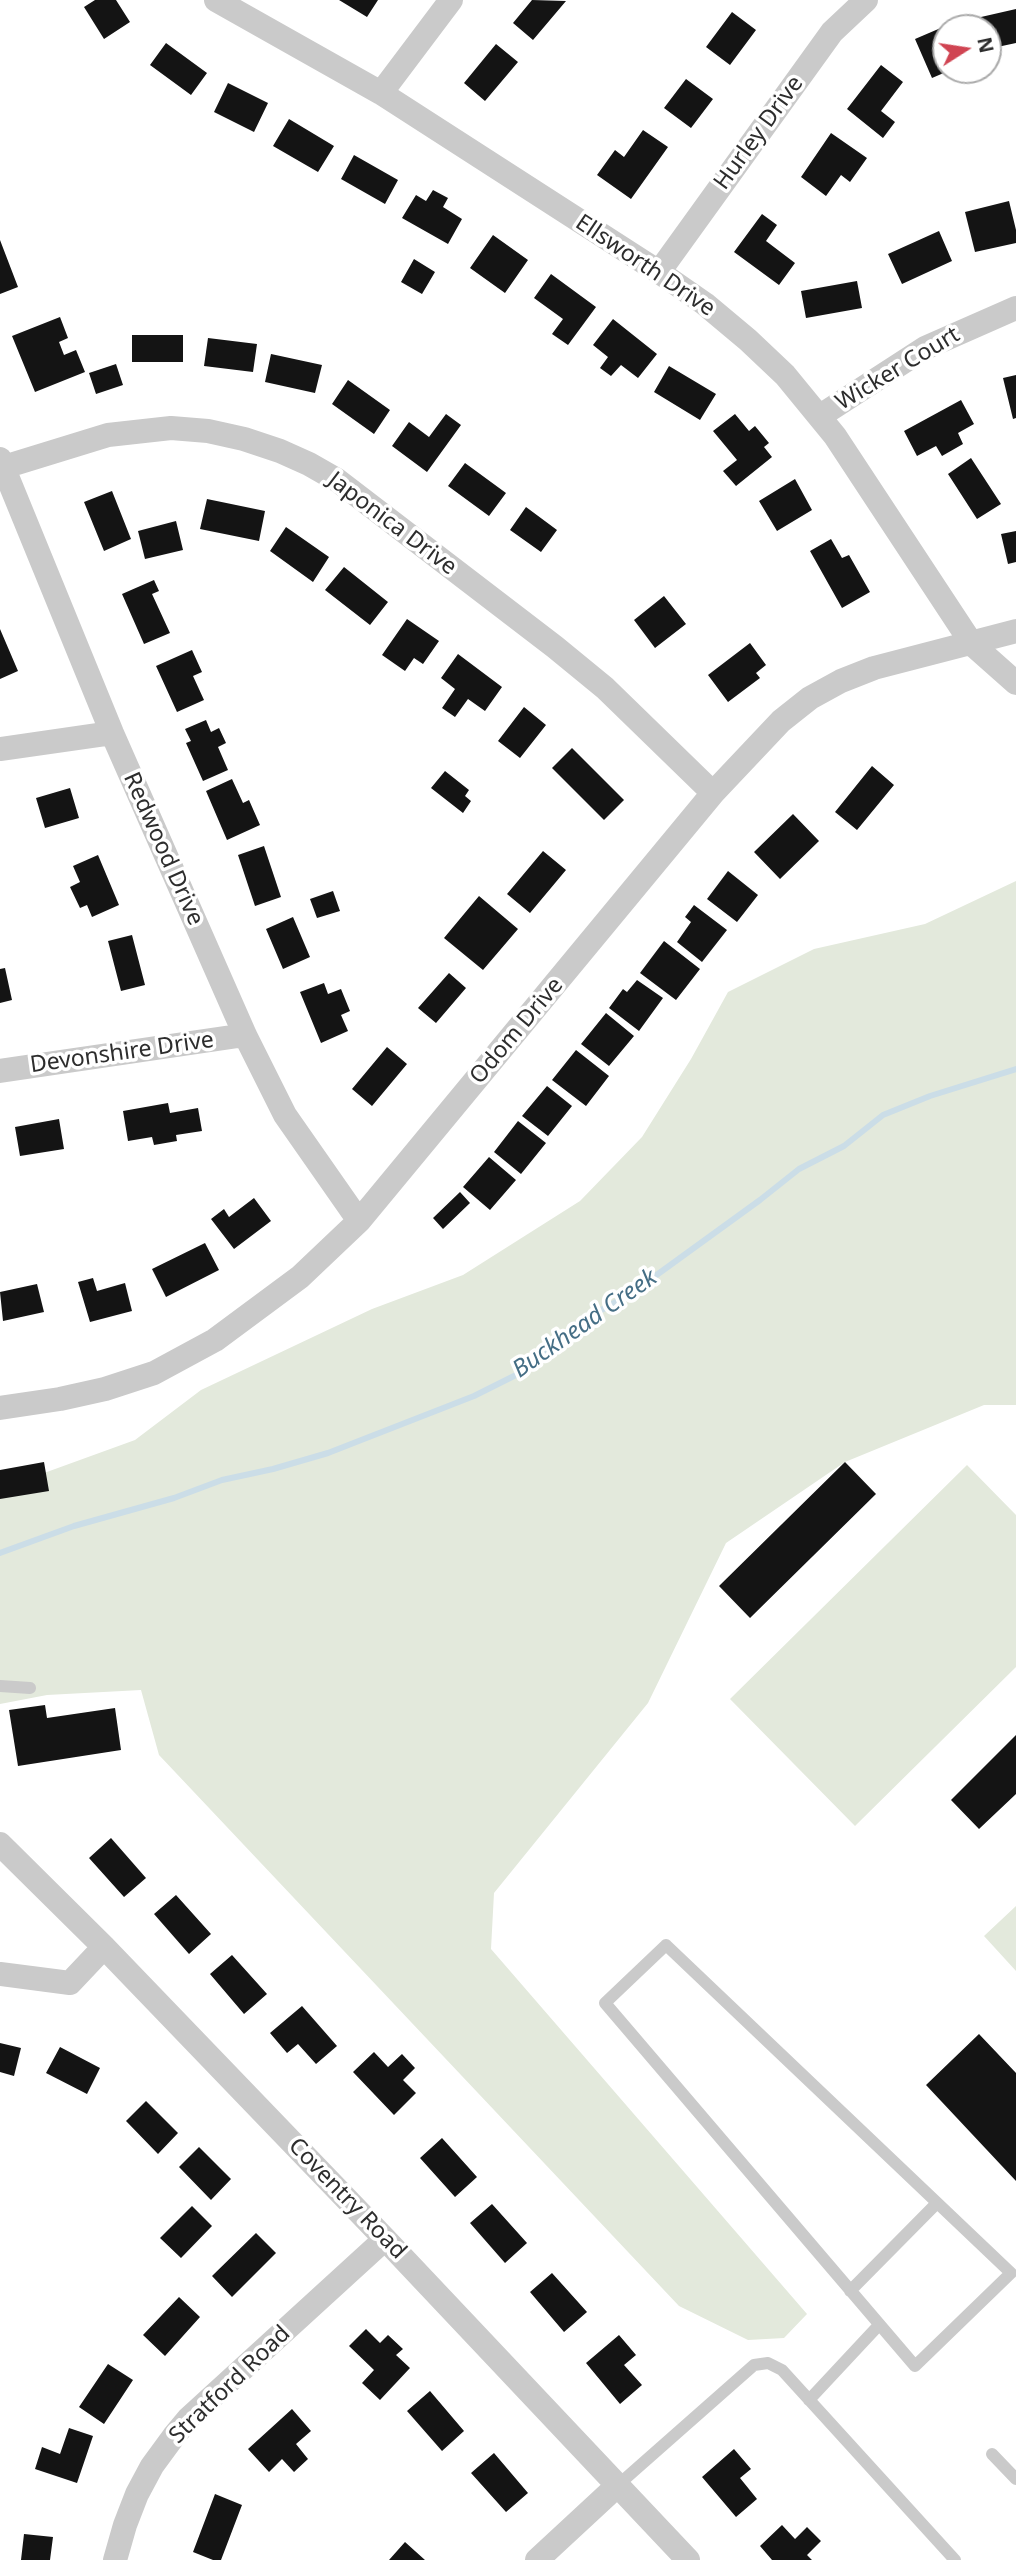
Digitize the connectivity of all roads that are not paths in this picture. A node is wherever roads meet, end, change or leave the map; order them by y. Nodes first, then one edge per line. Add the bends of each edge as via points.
1 (216, 0) edge
2 (451, 0) edge
3 (866, 0) edge
4 (381, 93) junction
5 (659, 272) junction
6 (1016, 308) edge
7 (820, 416) junction
8 (2, 463) edge
9 (1016, 631) edge
10 (972, 644) junction
11 (1016, 682) edge
12 (112, 733) junction
13 (0, 749) edge
14 (713, 793) junction
15 (245, 1035) junction
16 (0, 1071) edge
17 (359, 1222) junction
18 (0, 1408) edge
19 (0, 1686) edge
20 (30, 1688) dead end
21 (0, 1844) edge
22 (104, 1947) junction
23 (0, 1974) edge
24 (937, 2203) junction
25 (385, 2239) junction
26 (850, 2291) junction
27 (879, 2325) junction
28 (808, 2400) junction
29 (992, 2454) dead end
30 (1016, 2479) edge
31 (618, 2485) junction
32 (115, 2560) edge
33 (537, 2560) edge
34 (688, 2560) edge
35 (955, 2560) edge

1 - 4 street, Ellsworth Drive
2 - 4 street
3 - 5 street, Hurley Drive via 832,32
4 - 5 street, Ellsworth Drive
5 - 7 street, Ellsworth Drive via 748,340
6 - 7 street, Wicker Court via 925,348
7 - 10 street, Ellsworth Drive
8 - 12 street, Redwood Drive
8 - 14 street, Japonica Drive via 108,435 171,428 244,439 299,459 337,480 555,646
9 - 10 street, Odom Drive
10 - 11 street, Ellsworth Drive
10 - 14 street, Odom Drive via 874,668 810,698 780,721
12 - 13 street
12 - 15 street, Redwood Drive
14 - 17 street, Odom Drive
15 - 16 street, Devonshire Drive
15 - 17 street, Redwood Drive via 285,1115
17 - 18 street, Odom Drive via 300,1277 191,1355 105,1389
19 - 20 lane
21 - 22 street, Coventry Road
22 - 23 street via 71,1983
22 - 25 street, Coventry Road
24 - 26 lane
24 - 26 lane via 666,1945 605,2003
24 - 27 lane via 1010,2273 915,2366
25 - 31 street, Coventry Road
25 - 32 street, Stratford Road via 189,2418 137,2494
26 - 27 lane
27 - 28 lane
28 - 31 lane via 782,2370 768,2363 754,2365
28 - 35 lane
29 - 30 lane
31 - 33 street
31 - 34 street, Coventry Road

